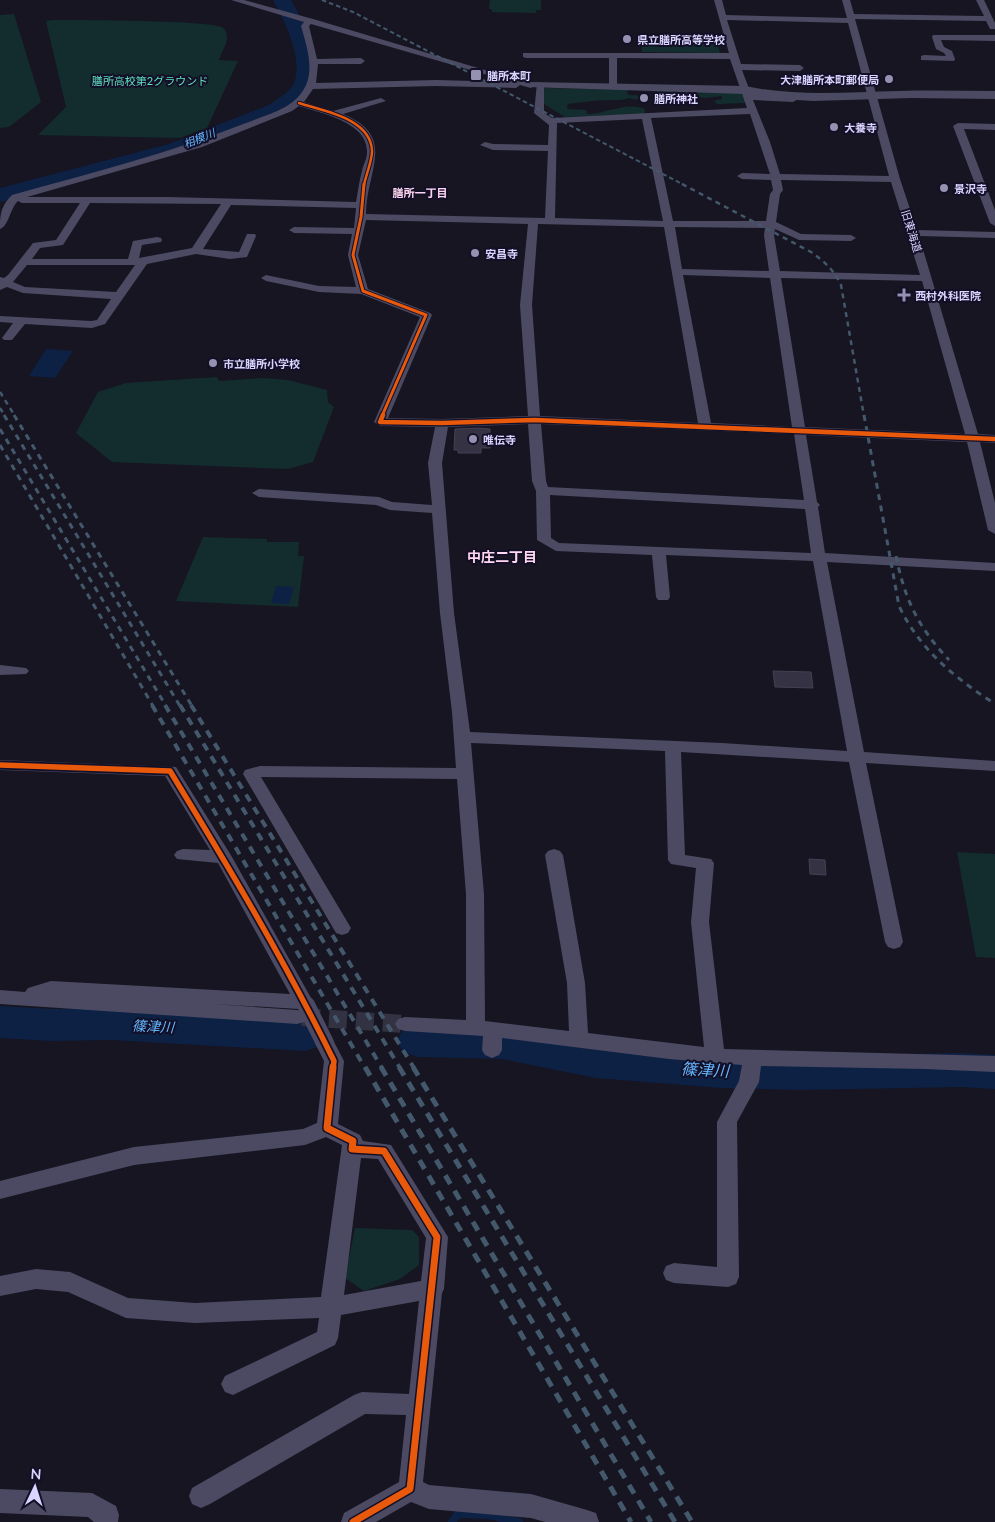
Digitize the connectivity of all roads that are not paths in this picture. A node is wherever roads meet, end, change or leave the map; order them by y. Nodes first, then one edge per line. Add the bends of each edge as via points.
1 (235, 0) edge
2 (718, 0) edge
3 (846, 0) edge
4 (980, 0) edge
5 (291, 5) dead end
6 (293, 17) junction
7 (723, 17) junction
8 (851, 18) junction
9 (989, 19) junction
10 (310, 21) junction
11 (995, 32) edge
12 (995, 38) edge
13 (526, 55) dead end
14 (613, 55) junction
15 (735, 56) junction
16 (442, 58) junction
17 (924, 58) dead end
18 (362, 61) dead end
19 (313, 62) junction
20 (738, 67) junction
21 (800, 68) dead end
22 (438, 75) junction
23 (535, 85) junction
24 (313, 86) junction
25 (613, 87) junction
26 (747, 94) junction
27 (995, 95) edge
28 (871, 96) junction
29 (381, 101) dead end
30 (299, 103) junction
31 (753, 111) junction
32 (334, 114) junction
33 (646, 116) junction
34 (552, 121) junction
35 (995, 127) edge
36 (485, 145) dead end
37 (553, 148) junction
38 (742, 176) dead end
39 (776, 176) junction
40 (895, 179) junction
41 (88, 200) junction
42 (6, 201) edge
43 (226, 203) junction
44 (361, 205) junction
45 (362, 217) junction
46 (533, 222) junction
47 (550, 222) junction
48 (995, 223) edge
49 (771, 224) junction
50 (669, 225) junction
51 (0, 226) edge
52 (294, 230) dead end
53 (358, 231) junction
54 (913, 233) junction
55 (995, 235) edge
56 (251, 236) dead end
57 (851, 238) dead end
58 (157, 240) dead end
59 (196, 251) junction
60 (138, 261) junction
61 (25, 262) junction
62 (676, 272) junction
63 (774, 274) junction
64 (266, 278) dead end
65 (926, 278) junction
66 (2, 283) edge
67 (363, 292) junction
68 (119, 296) junction
69 (0, 319) edge
70 (21, 321) junction
71 (8, 338) dead end
72 (535, 420) junction
73 (442, 423) junction
74 (705, 427) junction
75 (799, 431) junction
76 (971, 438) junction
77 (995, 439) edge
78 (543, 491) junction
79 (259, 493) dead end
80 (813, 505) junction
81 (438, 509) junction
82 (995, 530) edge
83 (659, 551) junction
84 (819, 557) junction
85 (995, 567) edge
86 (663, 597) dead end
87 (0, 670) edge
88 (21, 671) dead end
89 (461, 737) junction
90 (673, 746) junction
91 (856, 757) junction
92 (0, 765) edge
93 (995, 766) edge
94 (464, 774) junction
95 (183, 855) dead end
96 (554, 855) dead end
97 (223, 857) junction
98 (342, 928) dead end
99 (894, 942) dead end
100 (0, 997) edge
101 (303, 1008) junction
102 (406, 1024) tunnel mouth
103 (489, 1036) junction
104 (579, 1041) junction
105 (325, 1043) joint
106 (715, 1056) junction
107 (995, 1064) edge
108 (751, 1068) junction
109 (327, 1128) junction
110 (352, 1149) junction
111 (0, 1190) edge
112 (674, 1273) dead end
113 (0, 1286) edge
114 (433, 1289) junction
115 (331, 1307) junction
116 (233, 1384) dead end
117 (420, 1405) junction
118 (410, 1490) junction
119 (201, 1496) dead end
120 (0, 1500) edge
121 (106, 1522) edge
122 (353, 1522) edge
123 (587, 1522) edge

1 - 6 street
2 - 7 street
3 - 8 street, 旧東海道
4 - 9 street
5 - 6 street via 297,14
6 - 10 street
7 - 8 street
7 - 15 street
8 - 9 street
8 - 28 street, 旧東海道
9 - 11 street
10 - 16 street
10 - 19 street via 305,26
12 - 17 street via 936,37 940,49 948,51 951,59
13 - 14 street
14 - 15 street
14 - 25 street
15 - 20 street
16 - 22 street
16 - 23 street
18 - 19 street
19 - 24 street
20 - 21 street
20 - 26 street
22 - 23 street via 485,86
22 - 24 street
23 - 25 street
23 - 34 street via 539,113
24 - 30 street
25 - 26 street
26 - 28 street
26 - 31 street
27 - 28 street
28 - 40 street, 旧東海道
29 - 32 street
30 - 32 street
30 - 42 street via 199,145
31 - 33 street
31 - 39 street
32 - 44 street via 361,127 369,139 372,152
33 - 34 street
33 - 50 street
34 - 37 street
35 - 48 street via 958,126
36 - 37 street
37 - 47 street
38 - 39 street
39 - 40 street
39 - 49 street via 778,190
40 - 54 street, 旧東海道
41 - 42 street
41 - 43 street
41 - 61 street via 59,243 37,245
42 - 51 street
43 - 44 street
43 - 59 street
44 - 45 street
45 - 46 street
45 - 53 street
46 - 47 street
46 - 72 street via 526,305
47 - 50 street
49 - 50 street
49 - 57 street via 799,237
49 - 63 street via 769,235
50 - 62 street
52 - 53 street
53 - 67 street via 353,255
54 - 55 street
54 - 65 street, 旧東海道
56 - 59 street via 243,255
58 - 60 street via 136,243
59 - 60 street
60 - 61 street
60 - 68 street
61 - 66 street
62 - 63 street
62 - 74 street
63 - 65 street
63 - 75 street
64 - 67 street via 319,289
65 - 76 street, 旧東海道
66 - 68 street via 23,290
67 - 73 street via 426,315 380,422
68 - 70 street via 101,322 92,325
69 - 70 street
70 - 71 street
72 - 73 street
72 - 74 street
72 - 78 street via 539,481
73 - 81 street via 436,463
74 - 75 street
75 - 76 street
75 - 80 street
76 - 77 street
76 - 82 street
78 - 80 street
78 - 83 street via 544,540 556,547
79 - 81 street via 379,501 390,506
80 - 84 street
81 - 89 street
83 - 84 street
83 - 86 street
84 - 85 street
84 - 91 street
87 - 88 street
89 - 90 street
89 - 94 street
90 - 91 street
90 - 106 street via 677,860 705,863 700,922
91 - 93 street
91 - 99 street
92 - 97 street via 170,771
94 - 98 street via 260,771 251,774
94 - 103 street
95 - 97 street
96 - 104 street via 576,983
97 - 101 street
100 - 101 street
101 - 105 street, bridge
102 - 103 street
103 - 104 street via 530,1033
104 - 106 street
105 - 109 street via 334,1061
106 - 108 street
107 - 108 street via 943,1060 873,1067
108 - 112 street via 727,1122 728,1277
109 - 110 street via 353,1142
109 - 111 street via 305,1137 134,1156
110 - 114 street via 384,1151 437,1237
110 - 115 street
113 - 115 street via 36,1279 70,1282 126,1308 195,1313
114 - 115 street
114 - 117 street
115 - 116 street via 327,1338
117 - 118 street
117 - 119 street via 362,1403
118 - 122 street
118 - 123 street via 429,1497 531,1506
120 - 121 street via 92,1504 107,1515

